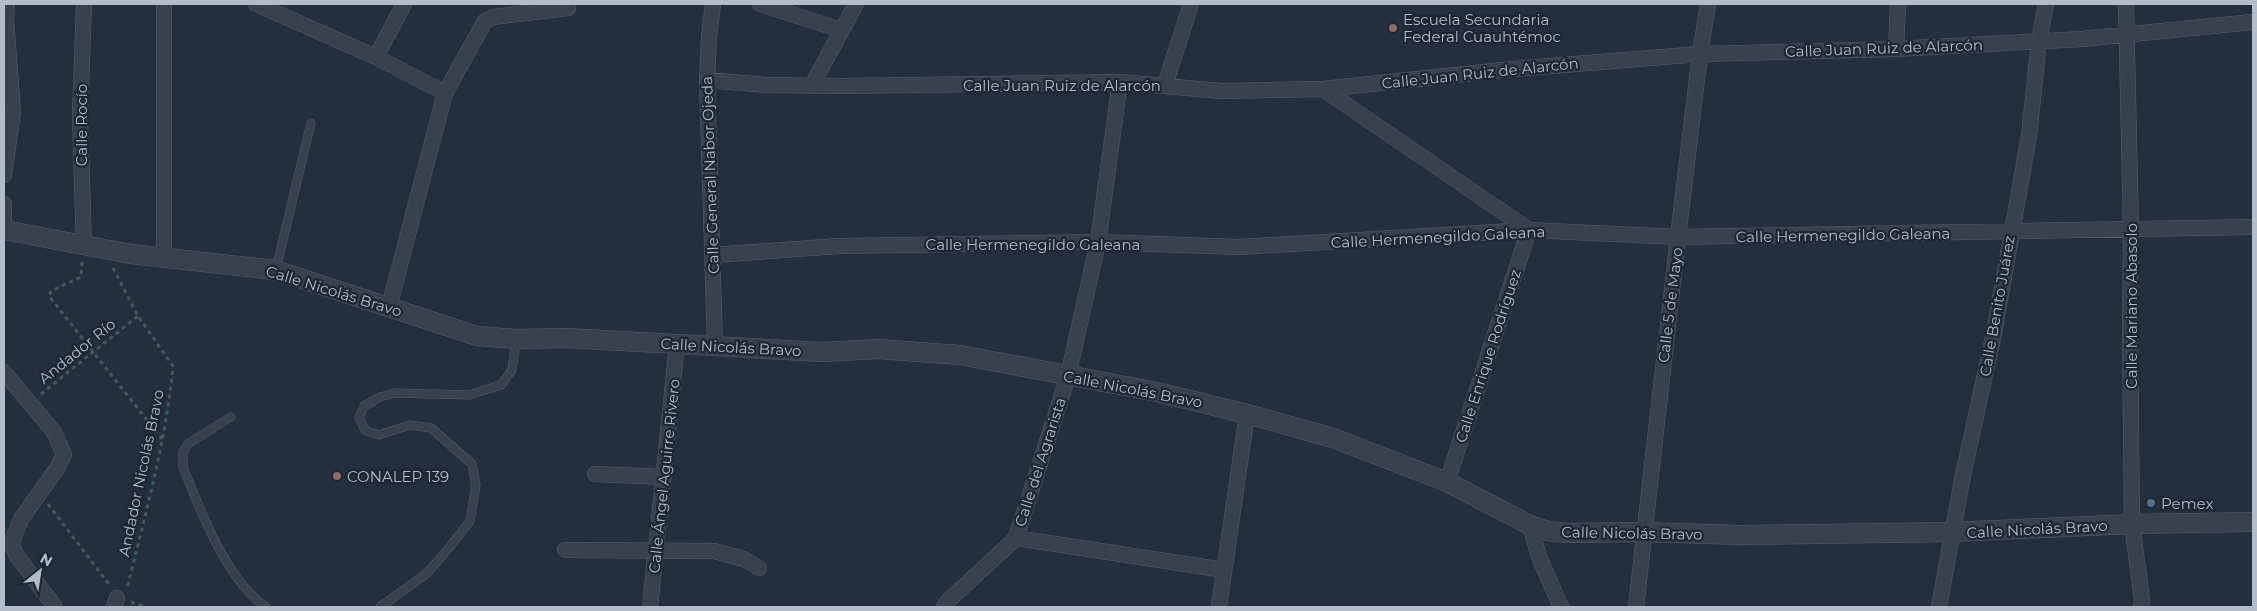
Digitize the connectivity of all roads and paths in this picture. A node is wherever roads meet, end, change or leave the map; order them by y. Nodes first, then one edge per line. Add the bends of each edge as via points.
1 (6, 4) edge
2 (84, 4) edge
3 (164, 4) edge
4 (256, 4) edge
5 (404, 4) edge
6 (713, 4) edge
7 (760, 4) edge
8 (856, 4) edge
9 (1191, 4) edge
10 (1708, 4) edge
11 (1898, 4) edge
12 (2046, 4) edge
13 (2126, 4) edge
14 (568, 8) dead end
15 (2253, 22) edge
16 (841, 30) junction
17 (2127, 35) junction
18 (2040, 41) junction
19 (1896, 49) junction
20 (1700, 54) junction
21 (376, 57) junction
22 (707, 80) junction
23 (1120, 82) junction
24 (812, 85) junction
25 (1165, 85) junction
26 (1323, 89) junction
27 (445, 93) junction
28 (311, 123) dead end
29 (4, 175) edge
30 (4, 204) edge
31 (2253, 227) edge
32 (2131, 229) junction
33 (4, 230) edge
34 (1529, 230) junction
35 (2010, 232) junction
36 (1678, 237) junction
37 (1098, 242) junction
38 (84, 246) junction
39 (104, 250) junction
40 (713, 255) junction
41 (164, 259) junction
42 (275, 270) junction
43 (81, 277) dead end
44 (389, 307) junction
45 (138, 316) junction
46 (516, 339) junction
47 (677, 344) junction
48 (715, 346) junction
49 (93, 353) junction
50 (4, 372) edge
51 (1068, 376) junction
52 (29, 403) junction
53 (1247, 414) junction
54 (231, 416) dead end
55 (163, 440) junction
56 (595, 474) dead end
57 (664, 477) junction
58 (1447, 482) junction
59 (39, 492) junction
60 (2253, 522) edge
61 (2132, 524) junction
62 (1530, 526) junction
63 (1644, 532) junction
64 (1952, 532) junction
65 (1016, 538) junction
66 (8, 543) edge
67 (565, 550) dead end
68 (657, 550) junction
69 (759, 568) dead end
70 (1224, 570) junction
71 (119, 598) edge
72 (55, 607) edge
73 (266, 607) edge
74 (380, 607) edge
75 (650, 607) edge
76 (944, 607) edge
77 (1218, 607) edge
78 (1561, 607) edge
79 (1636, 607) edge
80 (1939, 607) edge
81 (2141, 607) edge

1 - 29 street via 13,112
2 - 38 street, Calle Rocío via 80,118
3 - 41 street
4 - 21 street
5 - 21 street
6 - 22 street, Calle General Nabor Ojeda
7 - 16 street
8 - 16 street
9 - 25 street
10 - 20 street, Calle 5 de Mayo
11 - 19 street
12 - 18 street, Calle Benito Juárez
13 - 17 street, Calle Mariano Abasolo
14 - 27 street via 494,17 485,21
15 - 17 street, Calle Juan Ruiz de Alarcón
16 - 24 street
17 - 18 street, Calle Juan Ruiz de Alarcón
17 - 32 street, Calle Mariano Abasolo
18 - 19 street, Calle Juan Ruiz de Alarcón
18 - 35 street, Calle Benito Juárez via 2028,136
19 - 20 street, Calle Juan Ruiz de Alarcón
20 - 26 street, Calle Juan Ruiz de Alarcón via 1513,68
20 - 36 street, Calle 5 de Mayo
21 - 27 street
22 - 24 street, Calle Juan Ruiz de Alarcón
22 - 40 street, Calle General Nabor Ojeda
23 - 24 street, Calle Juan Ruiz de Alarcón
23 - 25 street, Calle Juan Ruiz de Alarcón
23 - 37 street, Calle del Agrarista
25 - 26 street, Calle Juan Ruiz de Alarcón via 1221,91
26 - 34 street
27 - 44 street
28 - 42 lane
30 - 33 street
31 - 32 street, Calle Hermenegildo Galeana
32 - 35 street, Calle Hermenegildo Galeana
32 - 61 street, Calle Mariano Abasolo
33 - 38 street, Calle Nicolás Bravo
34 - 36 street, Calle Hermenegildo Galeana
34 - 37 street, Calle Hermenegildo Galeana via 1239,247
34 - 58 street, Calle Enrique Rodríguez
35 - 36 street, Calle Hermenegildo Galeana
35 - 64 street, Calle Benito Juárez via 1994,333
36 - 63 street, Calle 5 de Mayo
37 - 40 street, Calle Hermenegildo Galeana via 839,246
37 - 51 street, Calle del Agrarista
38 - 39 street, Calle Nicolás Bravo
39 - 41 street, Calle Nicolás Bravo
39 - 45 path, Andador Nicolás Bravo
40 - 48 street, Calle General Nabor Ojeda
41 - 42 street, Calle Nicolás Bravo via 204,260
42 - 44 street, Calle Nicolás Bravo
43 - 49 path via 51,291 49,296
44 - 46 street, Calle Nicolás Bravo via 477,336
45 - 49 path, Andador Río
45 - 55 path, Andador Nicolás Bravo via 173,366
46 - 47 street, Calle Nicolás Bravo via 566,338
46 - 74 lane via 512,370 501,385 469,395 395,393 364,406 359,418 366,431 379,435 410,425 431,428 472,464 476,485 470,520 444,554 426,574
47 - 48 street, Calle Nicolás Bravo
47 - 57 street, Calle Ángel Aguirre Rivero
48 - 51 street, Calle Nicolás Bravo via 822,352 878,349 960,355
49 - 52 path, Andador Río
49 - 55 path
50 - 52 street
51 - 53 street, Calle Nicolás Bravo via 1157,392
51 - 65 street, Calle del Agrarista
52 - 59 street via 54,432 64,455
53 - 58 street, Calle Nicolás Bravo via 1332,438
53 - 70 street
54 - 73 lane via 189,443 183,452 183,467 223,556 245,589
55 - 71 path, Andador Nicolás Bravo
56 - 57 street
57 - 68 street, Calle Ángel Aguirre Rivero
58 - 62 street, Calle Nicolás Bravo
59 - 66 street
59 - 71 path
60 - 61 street, Calle Nicolás Bravo
61 - 64 street, Calle Nicolás Bravo
61 - 81 street, Calle Mariano Abasolo
62 - 63 street, Calle Nicolás Bravo via 1567,533
62 - 78 street via 1539,557
63 - 64 street, Calle Nicolás Bravo via 1741,535
63 - 79 street, Calle 5 de Mayo
64 - 80 street, Calle Benito Juárez
65 - 70 street
65 - 76 street, Calle del Agrarista
66 - 72 street
67 - 68 street
68 - 69 street via 714,551 744,559
68 - 75 street, Calle Ángel Aguirre Rivero
70 - 77 street

